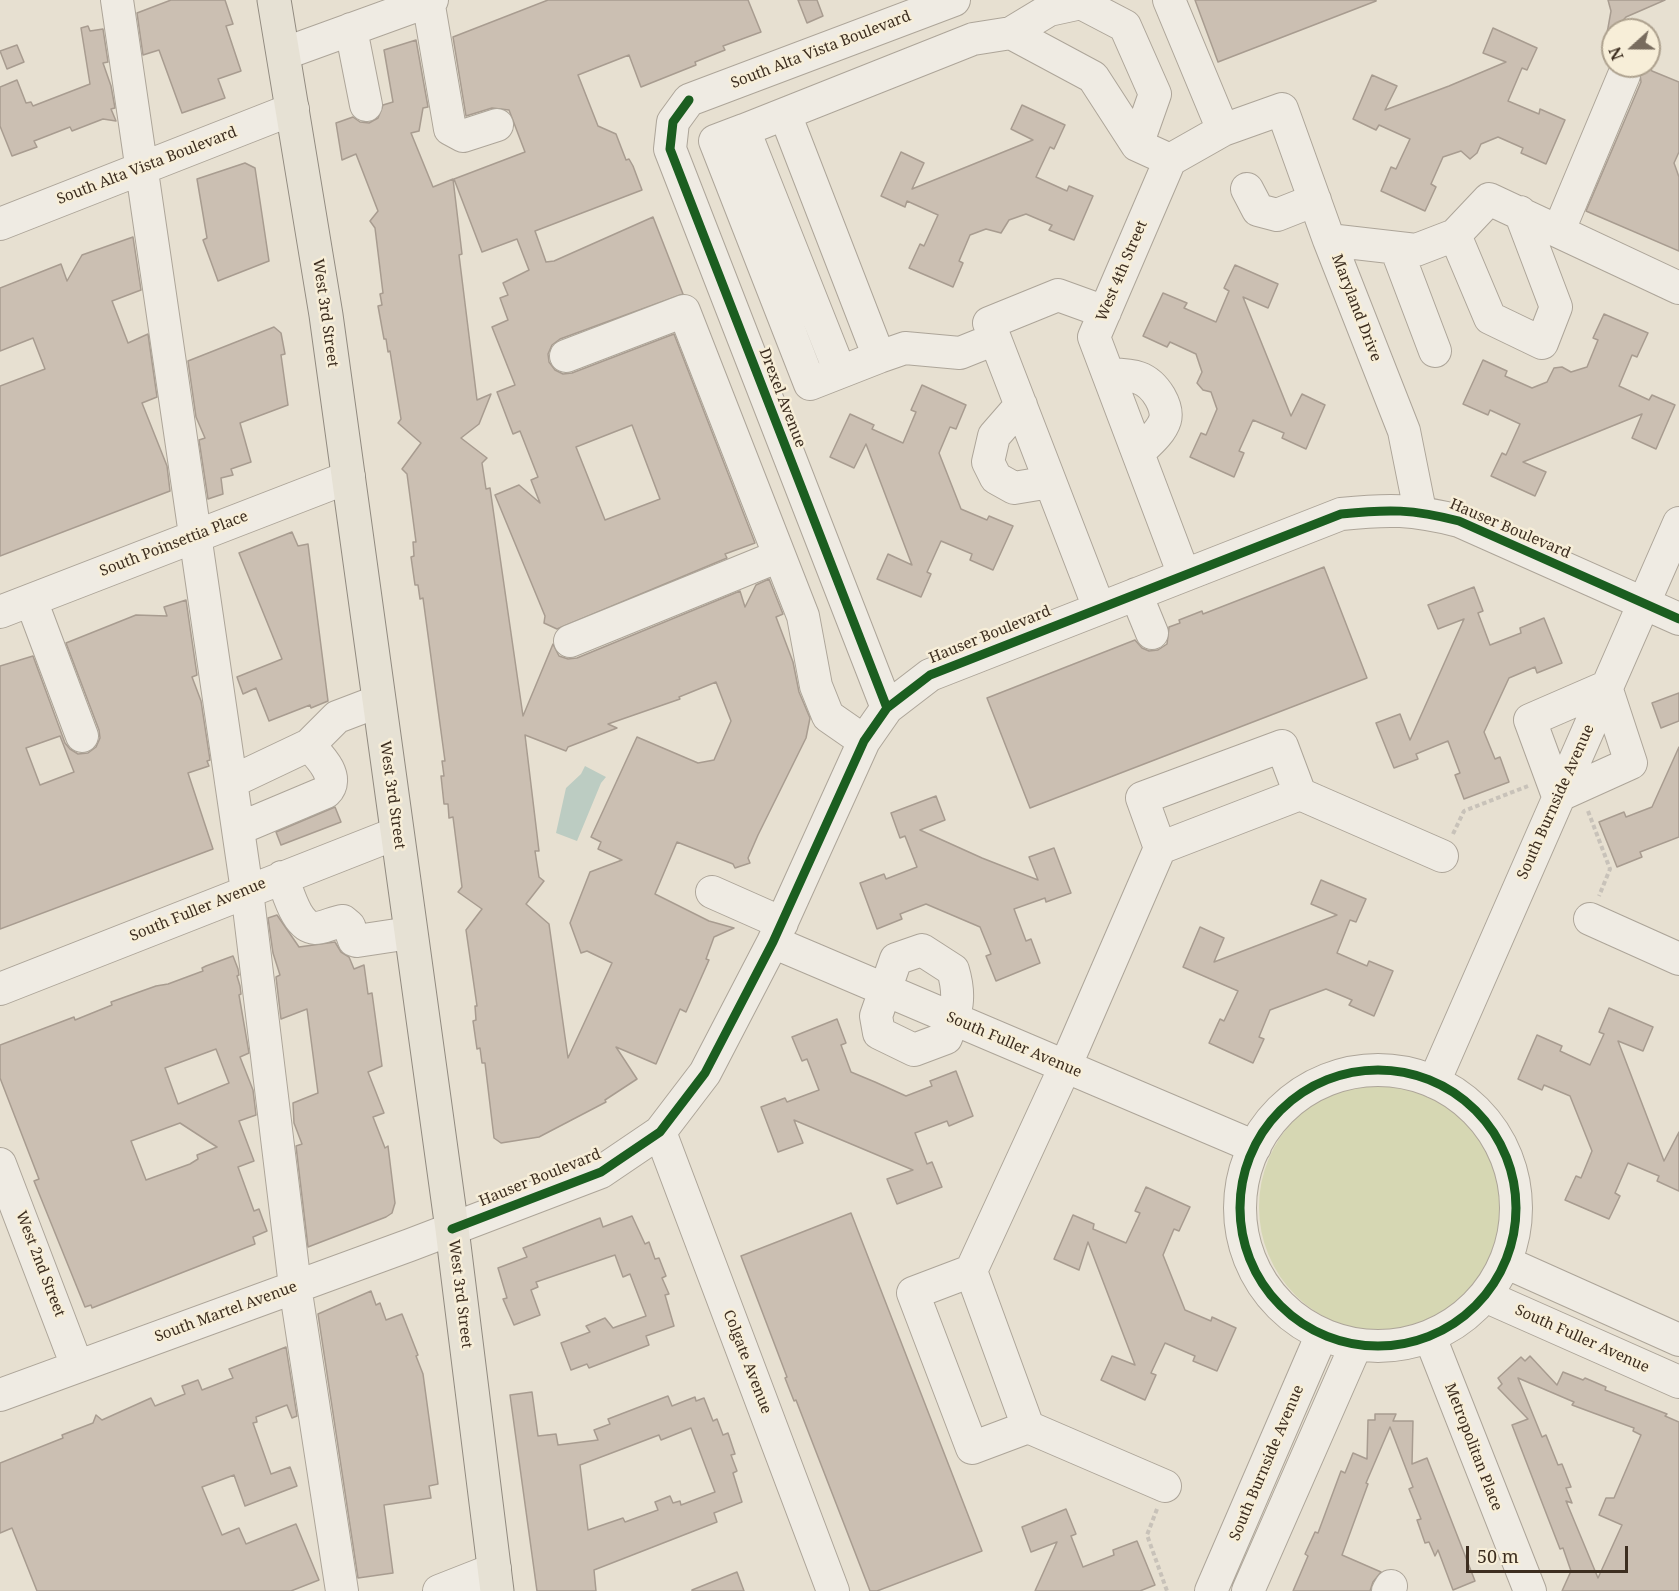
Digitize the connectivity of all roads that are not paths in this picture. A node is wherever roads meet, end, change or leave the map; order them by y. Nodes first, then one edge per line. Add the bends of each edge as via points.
1 (117, 0) edge
2 (274, 0) edge
3 (430, 0) edge
4 (954, 0) edge
5 (1168, 0) edge
6 (1081, 2) edge
7 (351, 29) junction
8 (1011, 33) junction
9 (283, 54) junction
10 (1623, 78) edge
11 (689, 100) joint
12 (366, 105) dead end
13 (293, 109) junction
14 (785, 114) junction
15 (497, 125) dead end
16 (1222, 130) junction
17 (1137, 145) junction
18 (1170, 160) junction
19 (141, 168) junction
20 (1248, 189) dead end
21 (1315, 200) junction
22 (1520, 212) junction
23 (0, 224) edge
24 (1559, 230) junction
25 (1455, 235) junction
26 (1329, 240) junction
27 (1396, 248) junction
28 (1679, 288) edge
29 (1105, 312) junction
30 (995, 339) junction
31 (1435, 351) dead end
32 (566, 356) dead end
33 (879, 357) junction
34 (1108, 374) junction
35 (1021, 405) junction
36 (1138, 453) junction
37 (349, 477) junction
38 (1052, 485) junction
39 (1420, 511) junction
40 (1679, 523) edge
41 (194, 537) junction
42 (780, 556) junction
43 (1184, 575) junction
44 (1136, 594) junction
45 (31, 600) junction
46 (1643, 604) junction
47 (1099, 608) junction
48 (0, 612) edge
49 (1679, 619) edge
50 (1152, 633) dead end
51 (570, 641) dead end
52 (1606, 687) junction
53 (379, 701) junction
54 (887, 708) junction
55 (82, 736) dead end
56 (864, 741) junction
57 (309, 745) junction
58 (231, 782) junction
59 (1562, 787) junction
60 (1300, 794) junction
61 (238, 829) junction
62 (397, 833) junction
63 (1160, 848) junction
64 (1442, 856) road end
65 (282, 877) junction
66 (247, 891) junction
67 (712, 892) dead end
68 (1590, 919) road end
69 (777, 932) junction
70 (410, 933) junction
71 (1679, 959) edge
72 (0, 989) edge
73 (886, 990) junction
74 (954, 1019) junction
75 (1065, 1067) junction
76 (1434, 1082) junction
77 (660, 1132) junction
78 (1255, 1147) junction
79 (0, 1164) edge
80 (452, 1229) junction
81 (1505, 1262) junction
82 (971, 1271) junction
83 (295, 1286) junction
84 (1485, 1296) junction
85 (1322, 1334) junction
86 (1430, 1337) junction
87 (1679, 1340) edge
88 (1356, 1345) junction
89 (77, 1366) junction
90 (1679, 1382) edge
91 (0, 1395) edge
92 (1028, 1427) junction
93 (1165, 1486) road end
94 (496, 1580) edge
95 (1216, 1589) edge
96 (342, 1591) edge
97 (439, 1591) edge
98 (833, 1591) edge
99 (1248, 1591) edge
100 (1530, 1591) edge

1 - 19 street
2 - 9 main road, West 3rd Street
3 - 7 street
3 - 15 street via 450,129 464,136
4 - 11 street, South Alta Vista Boulevard
5 - 16 street
6 - 8 street via 1049,10
6 - 17 street via 1125,26 1155,94
7 - 9 street
7 - 12 street
8 - 14 street via 973,39
8 - 17 street via 1093,77
9 - 13 main road, West 3rd Street
10 - 24 street
11 - 54 street, Drexel Avenue via 673,122 670,149
13 - 19 street, South Alta Vista Boulevard
13 - 37 main road, West 3rd Street
14 - 33 street
14 - 33 street via 744,130 840,372
16 - 18 street
16 - 21 street, Maryland Drive via 1282,109
17 - 18 street
18 - 29 street, West 4th Street
19 - 23 street, South Alta Vista Boulevard
19 - 41 street
20 - 21 street via 1258,210 1278,215
21 - 26 street, Maryland Drive
22 - 24 street
22 - 25 street via 1489,199
22 - 25 street via 1556,307 1542,342 1490,318
24 - 28 street
25 - 27 street via 1416,250
26 - 27 street
26 - 39 street, Maryland Drive via 1404,431
27 - 31 street
29 - 30 street via 1058,295 989,323
29 - 34 street, West 4th Street via 1094,337
30 - 33 street via 960,353 905,348
30 - 35 street
32 - 42 street via 684,310
34 - 36 street, West 4th Street
34 - 36 street via 1135,376 1153,385 1164,404 1165,420
35 - 38 street
35 - 38 street via 994,436 988,462 996,478 1014,488
36 - 43 street, West 4th Street
37 - 41 street, South Poinsettia Place
37 - 53 main road, West 3rd Street
38 - 47 street
39 - 43 street, Hauser Boulevard via 1341,514
39 - 46 street, Hauser Boulevard via 1459,521
40 - 46 street, South Burnside Avenue
41 - 45 street, South Poinsettia Place
41 - 58 street
42 - 51 street
42 - 56 street via 803,616 816,686 828,716
43 - 44 street, Hauser Boulevard
44 - 47 street, Hauser Boulevard
44 - 50 street
45 - 48 street, South Poinsettia Place
45 - 55 street
46 - 49 street, Hauser Boulevard
46 - 52 street, South Burnside Avenue
47 - 54 street, Hauser Boulevard via 930,675
52 - 59 street, South Burnside Avenue
52 - 59 street via 1631,763
52 - 59 street via 1530,720
53 - 57 street via 337,717
53 - 62 main road, West 3rd Street
54 - 56 street, Hauser Boulevard
56 - 69 street, Hauser Boulevard
57 - 58 street
57 - 61 street via 328,768 330,788
58 - 61 street
59 - 76 street, South Burnside Avenue
60 - 63 street
60 - 63 street via 1282,746 1142,798
60 - 64 street
61 - 66 street
62 - 65 street, South Fuller Avenue
62 - 70 main road, West 3rd Street
63 - 75 street
65 - 66 street, South Fuller Avenue
65 - 70 street via 300,919 307,925 315,928 343,921 357,941
66 - 72 street, South Fuller Avenue
66 - 83 street
67 - 69 street, South Fuller Avenue
68 - 71 street
69 - 73 street, South Fuller Avenue
69 - 77 street, Hauser Boulevard via 705,1074
70 - 80 main road, West 3rd Street
73 - 74 street, South Fuller Avenue
73 - 74 street via 876,1016 879,1033 914,1050 946,1038
73 - 74 street via 896,959 922,950 953,970 959,993
74 - 75 street, South Fuller Avenue
75 - 78 street, South Fuller Avenue
75 - 82 street
76 - 78 street via 1387,1070 1344,1074 1322,1082 1283,1108
76 - 81 street via 1474,1108 1495,1136 1510,1168 1516,1214
77 - 80 street, Hauser Boulevard via 601,1172
77 - 98 street, Colgate Avenue
78 - 85 street via 1240,1209 1247,1249 1265,1286 1278,1302
79 - 89 street, West 2nd Street
80 - 83 street, South Martel Avenue
80 - 94 main road, West 3rd Street
81 - 84 street
81 - 87 street
82 - 92 street
82 - 92 street via 913,1293 972,1448
83 - 89 street, South Martel Avenue
83 - 96 street
84 - 86 street via 1460,1320
84 - 90 street, South Fuller Avenue
85 - 88 street
85 - 95 street, South Burnside Avenue
86 - 88 street via 1394,1346
86 - 100 street, Metropolitan Place
88 - 99 street
89 - 91 street, South Martel Avenue
92 - 93 street
94 - 97 street

